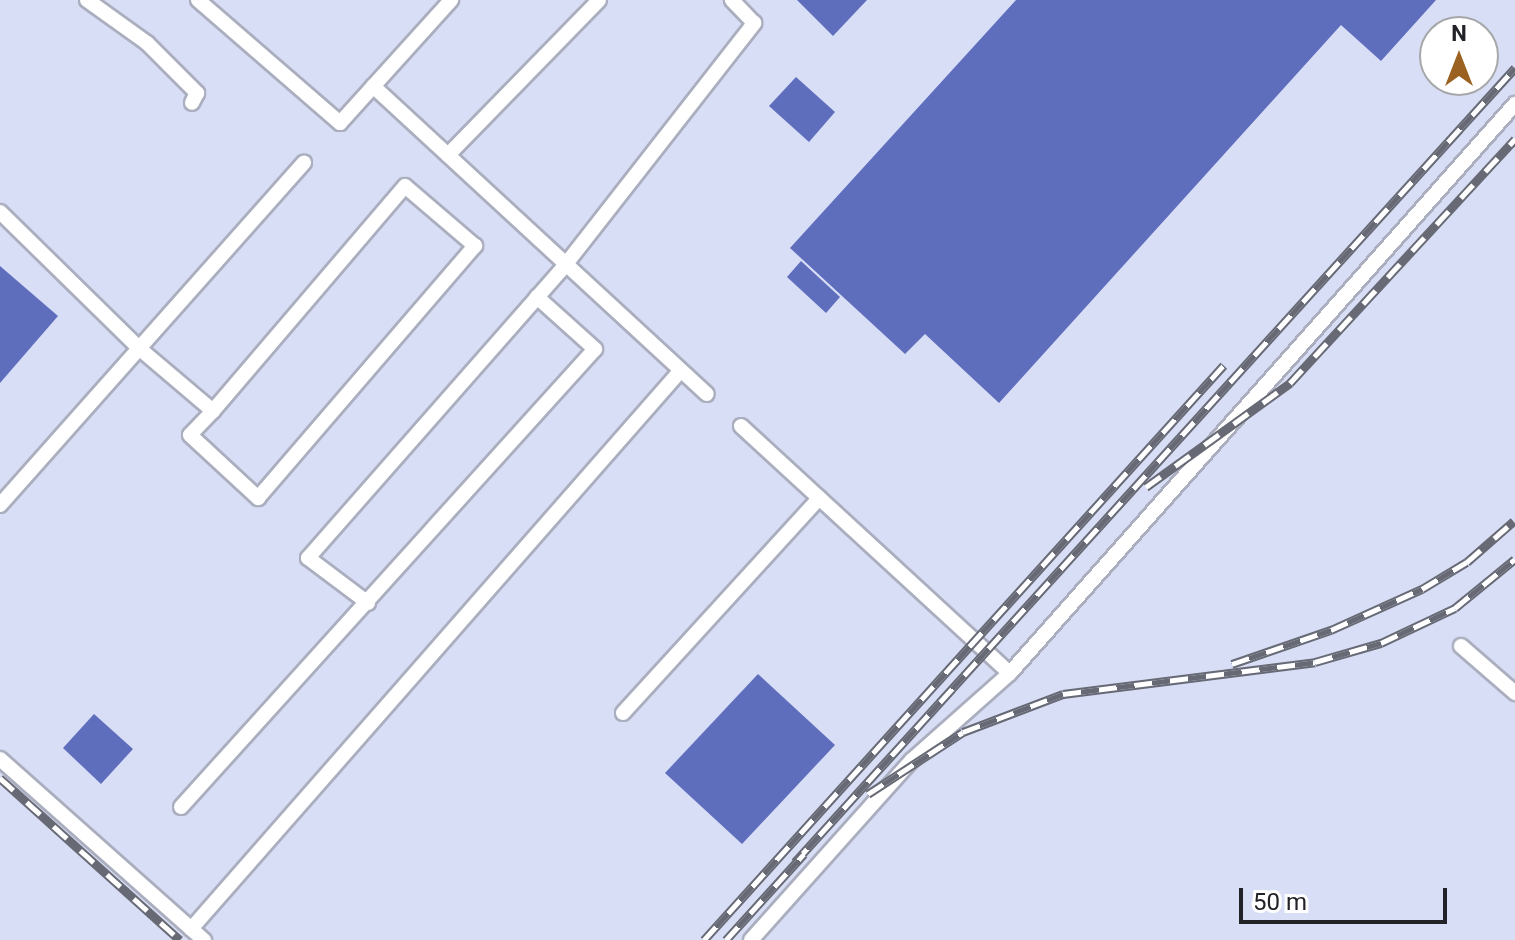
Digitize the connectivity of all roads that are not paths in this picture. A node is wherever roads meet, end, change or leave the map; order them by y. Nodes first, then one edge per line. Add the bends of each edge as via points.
1 (87, 0) edge
2 (198, 0) edge
3 (451, 0) edge
4 (599, 0) edge
5 (732, 0) edge
6 (373, 86) junction
7 (192, 103) dead end
8 (1515, 104) edge
9 (448, 155) junction
10 (304, 163) dead end
11 (0, 212) edge
12 (566, 264) junction
13 (537, 297) junction
14 (140, 349) junction
15 (681, 370) junction
16 (707, 394) dead end
17 (213, 411) junction
18 (741, 426) dead end
19 (819, 498) junction
20 (0, 505) edge
21 (368, 603) junction
22 (1461, 646) dead end
23 (1010, 673) junction
24 (1515, 693) edge
25 (623, 713) dead end
26 (0, 759) edge
27 (181, 807) dead end
28 (191, 929) junction
29 (204, 940) edge
30 (751, 940) edge

1 - 7 lane via 147,43 197,93
2 - 6 lane via 340,123
3 - 6 lane
4 - 9 lane
5 - 12 lane via 754,23
6 - 9 lane
8 - 23 lane
9 - 12 lane
10 - 14 lane
11 - 14 lane
12 - 13 lane
12 - 15 lane
13 - 21 lane via 595,349
13 - 21 lane via 308,558
14 - 17 lane
14 - 20 lane
15 - 16 lane
15 - 28 lane
17 - 17 lane via 190,435 258,498 475,246 405,186
18 - 19 lane
19 - 23 lane
19 - 25 lane
21 - 27 lane
22 - 24 lane
23 - 30 lane via 912,760
26 - 28 lane
28 - 29 lane

